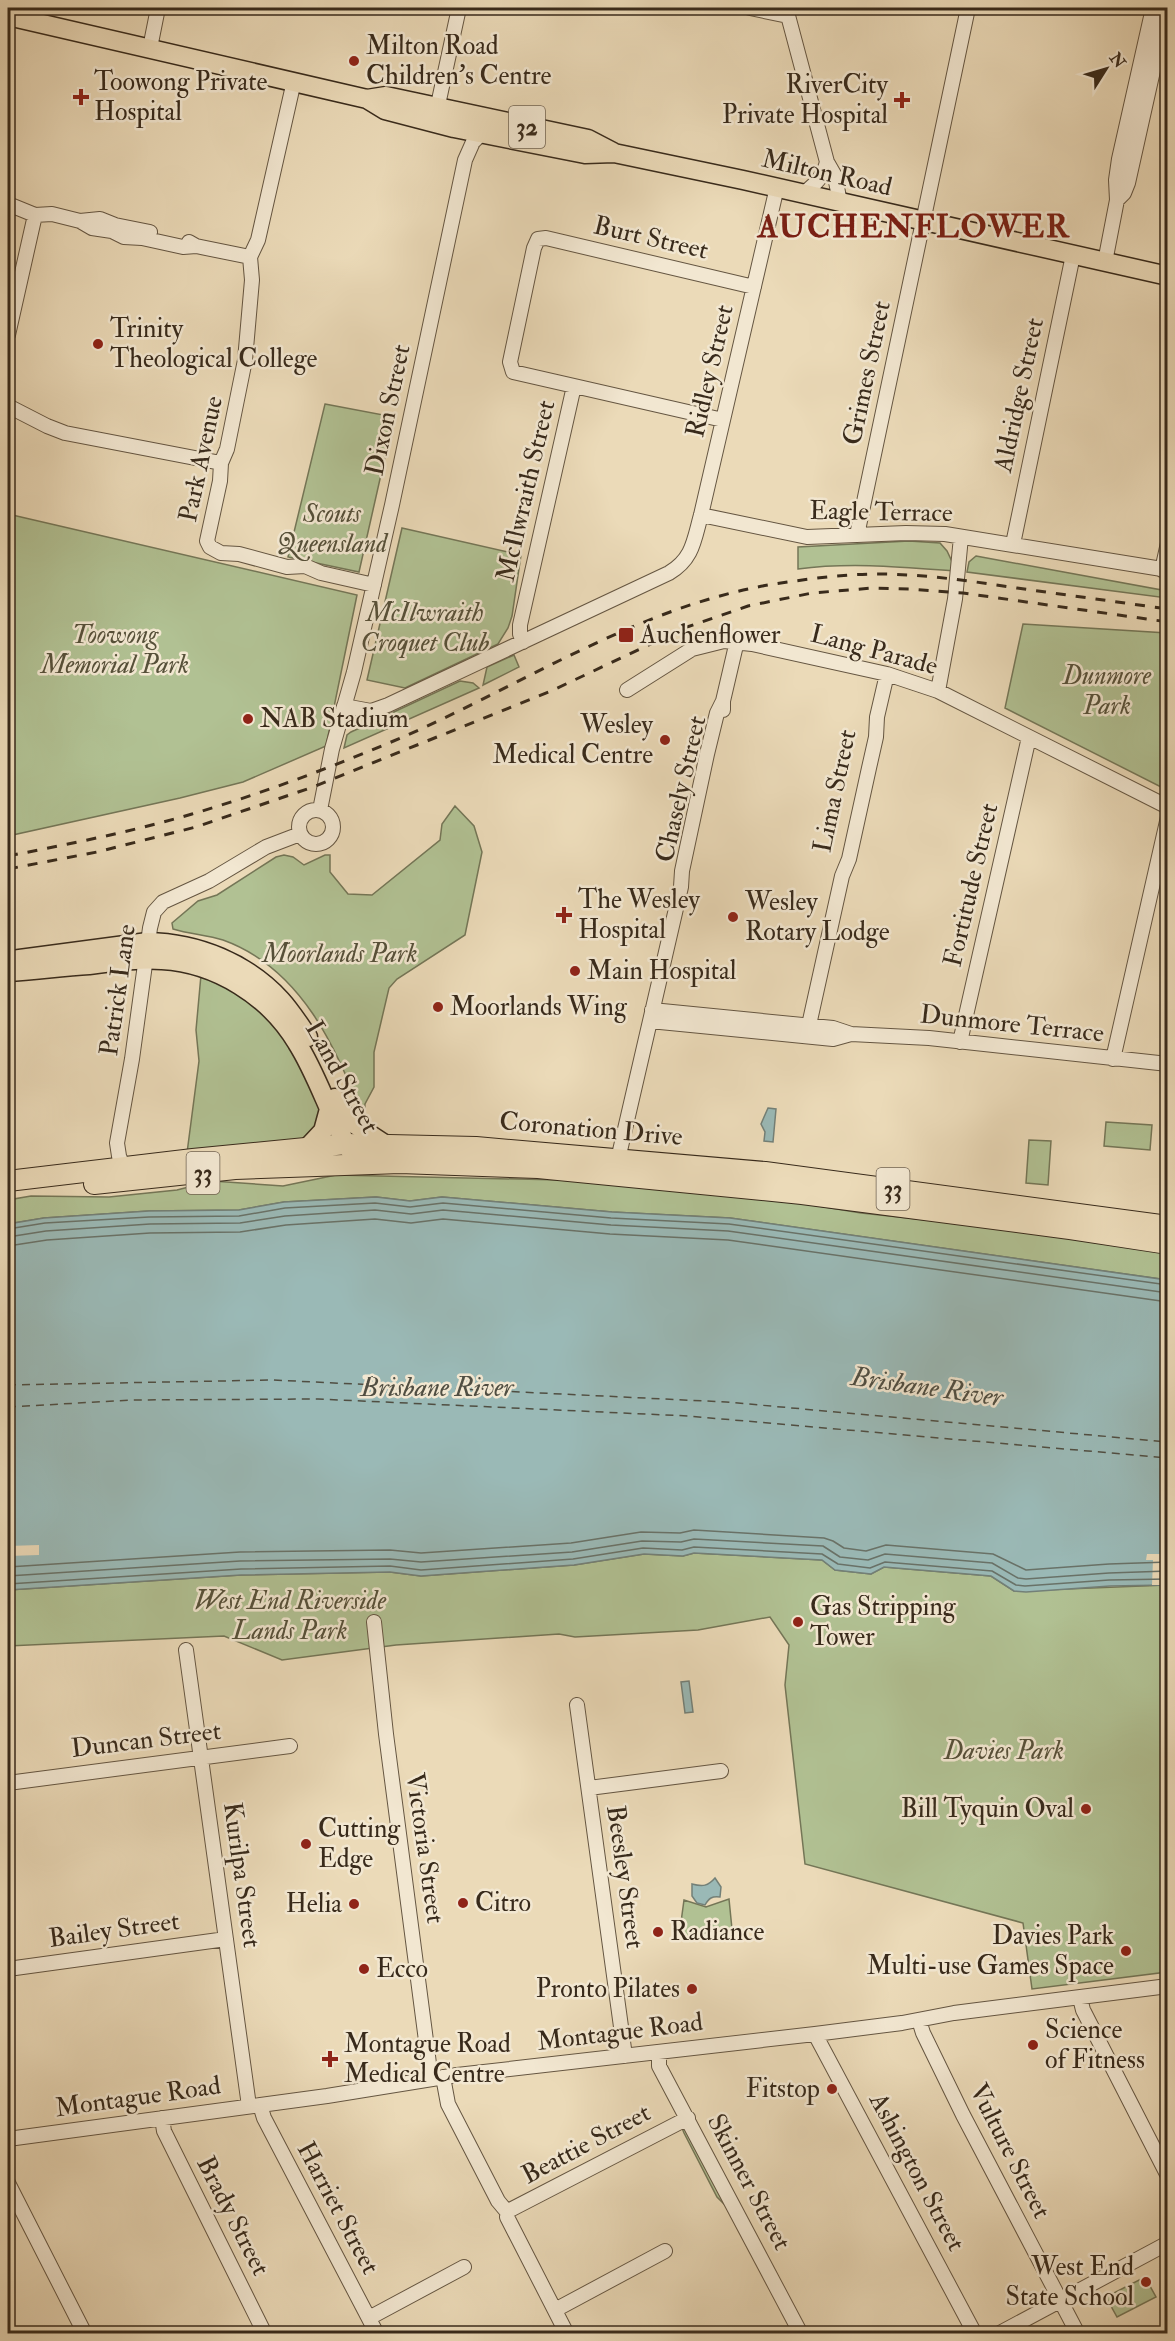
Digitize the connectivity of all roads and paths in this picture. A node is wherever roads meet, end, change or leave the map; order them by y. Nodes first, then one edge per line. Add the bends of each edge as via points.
1 (158, 8) edge
2 (459, 8) edge
3 (750, 8) edge
4 (968, 8) edge
5 (1153, 8) edge
6 (1167, 8) edge
7 (787, 12) edge
8 (8, 16) edge
9 (150, 48) junction
10 (294, 81) junction
11 (435, 115) junction
12 (454, 128) junction
13 (482, 133) junction
14 (614, 153) junction
15 (465, 160) junction
16 (827, 162) junction
17 (777, 187) junction
18 (803, 194) junction
19 (1117, 200) junction
20 (840, 203) junction
21 (8, 204) edge
22 (35, 215) junction
23 (923, 222) junction
24 (1073, 255) junction
25 (250, 257) junction
26 (1105, 262) junction
27 (1167, 276) edge
28 (754, 287) junction
29 (8, 334) edge
30 (574, 386) junction
31 (8, 406) edge
32 (723, 420) junction
33 (220, 463) junction
34 (702, 515) junction
35 (857, 535) junction
36 (961, 537) junction
37 (1167, 543) edge
38 (1013, 544) junction
39 (1165, 570) edge
40 (374, 585) junction
41 (523, 642) junction
42 (737, 642) junction
43 (887, 674) junction
44 (627, 690) dead end
45 (938, 691) junction
46 (344, 706) junction
47 (1029, 737) junction
48 (1167, 807) edge
49 (320, 810) junction
50 (1167, 817) edge
51 (300, 834) junction
52 (147, 951) junction
53 (8, 961) edge
54 (8, 972) edge
55 (651, 1016) junction
56 (809, 1025) junction
57 (851, 1034) junction
58 (960, 1042) junction
59 (1113, 1059) junction
60 (1167, 1064) edge
61 (329, 1109) junction
62 (383, 1143) junction
63 (346, 1144) junction
64 (308, 1147) junction
65 (400, 1163) junction
66 (617, 1166) junction
67 (123, 1167) junction
68 (8, 1181) edge
69 (8, 1193) edge
70 (1167, 1226) edge
71 (1167, 1244) edge
72 (374, 1622) dead end
73 (186, 1650) dead end
74 (577, 1705) dead end
75 (290, 1746) dead end
76 (202, 1757) junction
77 (721, 1771) dead end
78 (8, 1783) edge
79 (589, 1788) junction
80 (226, 1939) junction
81 (8, 1969) edge
82 (1167, 1986) edge
83 (1080, 1998) junction
84 (919, 2020) junction
85 (815, 2034) junction
86 (659, 2052) junction
87 (625, 2056) junction
88 (437, 2078) junction
89 (255, 2105) junction
90 (162, 2118) junction
91 (688, 2118) junction
92 (8, 2139) edge
93 (1167, 2176) edge
94 (8, 2183) edge
95 (508, 2213) junction
96 (1167, 2243) edge
97 (665, 2251) dead end
98 (464, 2267) dead end
99 (1060, 2300) junction
100 (555, 2310) junction
101 (369, 2318) junction
102 (85, 2334) edge
103 (265, 2334) edge
104 (377, 2334) edge
105 (567, 2334) edge
106 (801, 2334) edge
107 (975, 2334) edge
108 (998, 2334) edge
109 (1078, 2334) edge

1 - 9 street
2 - 11 street
3 - 7 street
4 - 23 street, Grimes Street
5 - 19 street via 1119,159
6 - 19 street via 1128,183
7 - 16 street
8 - 9 main road, Milton Road / 32
9 - 10 main road, Milton Road / 32
10 - 11 main road, Milton Road / 32 via 367,99 386,96
10 - 25 street, Park Avenue via 258,240
11 - 12 main road, Milton Road / 32
11 - 14 main road, Milton Road / 32 via 588,140
12 - 13 main road, Milton Road / 32
12 - 15 street, Dixon Street via 462,140
13 - 14 main road, Milton Road / 32 via 585,154
13 - 15 street, Dixon Street
14 - 17 main road, Milton Road / 32
15 - 40 street, Dixon Street
16 - 18 street via 820,180
16 - 20 street via 835,176
17 - 18 main road, Milton Road / 32
17 - 28 street, Ridley Street
18 - 20 main road, Milton Road / 32
19 - 26 street
20 - 23 main road, Milton Road / 32
21 - 22 street
22 - 25 street via 52,214 80,221 100,219 145,235 183,239 196,246
22 - 29 street
23 - 24 main road, Milton Road / 32
23 - 35 street, Grimes Street
24 - 26 main road, Milton Road / 32
24 - 38 street, Aldridge Street
25 - 33 street, Park Avenue via 252,280 245,360 228,449
26 - 27 main road, Milton Road / 32
28 - 30 street, Burt Street via 538,239 511,369
28 - 32 street, Ridley Street
30 - 32 street
30 - 41 street, McIlwraith Street via 520,625
31 - 33 street via 65,433
32 - 34 street, Ridley Street
33 - 40 street, Park Avenue via 207,541 215,551 287,567 305,566
34 - 35 street, Eagle Terrace via 807,537
34 - 41 street, Ridley Street via 683,563 669,573
35 - 36 street, Eagle Terrace via 930,532
36 - 38 street, Eagle Terrace
36 - 45 street via 955,599
37 - 39 street
38 - 39 street, Eagle Terrace
40 - 46 street, Dixon Street
41 - 46 street via 380,709 363,711
42 - 43 street, Lang Parade
42 - 44 street, Lang Parade via 692,649
42 - 55 street, Chasely Street via 689,872 681,887
43 - 45 street, Lang Parade
43 - 56 street, Lima Street via 852,804 841,858 842,876
45 - 47 street, Lang Parade
46 - 49 street, Dixon Street
47 - 48 street, Lang Parade
47 - 58 street, Fortitude Street
49 - 51 street via 309,811 301,818
49 - 51 street via 332,820 331,836 312,844
50 - 59 street
51 - 52 street, Patrick Lane via 266,847 209,881 163,902 151,919
52 - 53 main road, Land Street
52 - 54 main road, Land Street
52 - 61 main road, Land Street via 226,977 251,993 298,1043
52 - 62 main road, Land Street via 167,943 203,951 237,966 263,984 282,1001 309,1038 344,1114 355,1126
52 - 67 street, Patrick Lane via 117,1143
55 - 56 street, Dunmore Terrace
55 - 57 street, Dunmore Terrace via 823,1038
55 - 66 street, Chasely Street
56 - 57 street, Dunmore Terrace
57 - 58 street, Dunmore Terrace
58 - 59 street, Dunmore Terrace
59 - 60 street, Dunmore Terrace
61 - 63 main road, Land Street
61 - 64 main road via 323,1131
62 - 63 highway, Coronation Drive / 33
62 - 66 highway, Coronation Drive / 33 via 476,1147
63 - 64 highway, Coronation Drive / 33
63 - 65 main road, Land Street via 355,1154
64 - 67 highway, Coronation Drive / 33
65 - 66 highway, Coronation Drive / 33 via 538,1168
65 - 69 highway, Coronation Drive / 33 via 235,1170
66 - 70 highway, Coronation Drive / 33 via 765,1172
66 - 71 highway, Coronation Drive / 33
67 - 68 highway, Coronation Drive / 33
72 - 88 street, Victoria Street via 386,1734
73 - 76 street, Kurilpa Street
74 - 79 street, Beesley Street
75 - 76 street, Duncan Street
76 - 78 street, Duncan Street
76 - 80 street, Kurilpa Street
77 - 79 street
79 - 87 street, Beesley Street
80 - 81 street, Bailey Street
80 - 89 street, Kurilpa Street
82 - 83 street, Montague Road
83 - 84 street, Montague Road
83 - 93 street
84 - 85 street, Montague Road
84 - 99 street, Vulture Street via 963,2115
85 - 86 street, Montague Road
85 - 107 street, Ashington Street
86 - 87 street, Montague Road
86 - 91 street, Skinner Street via 658,2066
87 - 88 street, Montague Road
88 - 89 street, Montague Road
88 - 95 street, Victoria Street via 498,2201
89 - 90 street, Montague Road
89 - 101 street, Harriet Street
90 - 92 street, Montague Road
90 - 103 street, Brady Street via 164,2131
91 - 95 street, Beattie Street
91 - 106 street, Skinner Street
94 - 102 street
95 - 100 street, Victoria Street
96 - 99 street
97 - 100 street
98 - 101 street
99 - 108 street
99 - 109 street, Vulture Street
100 - 105 street, Victoria Street
101 - 104 street, Harriet Street

